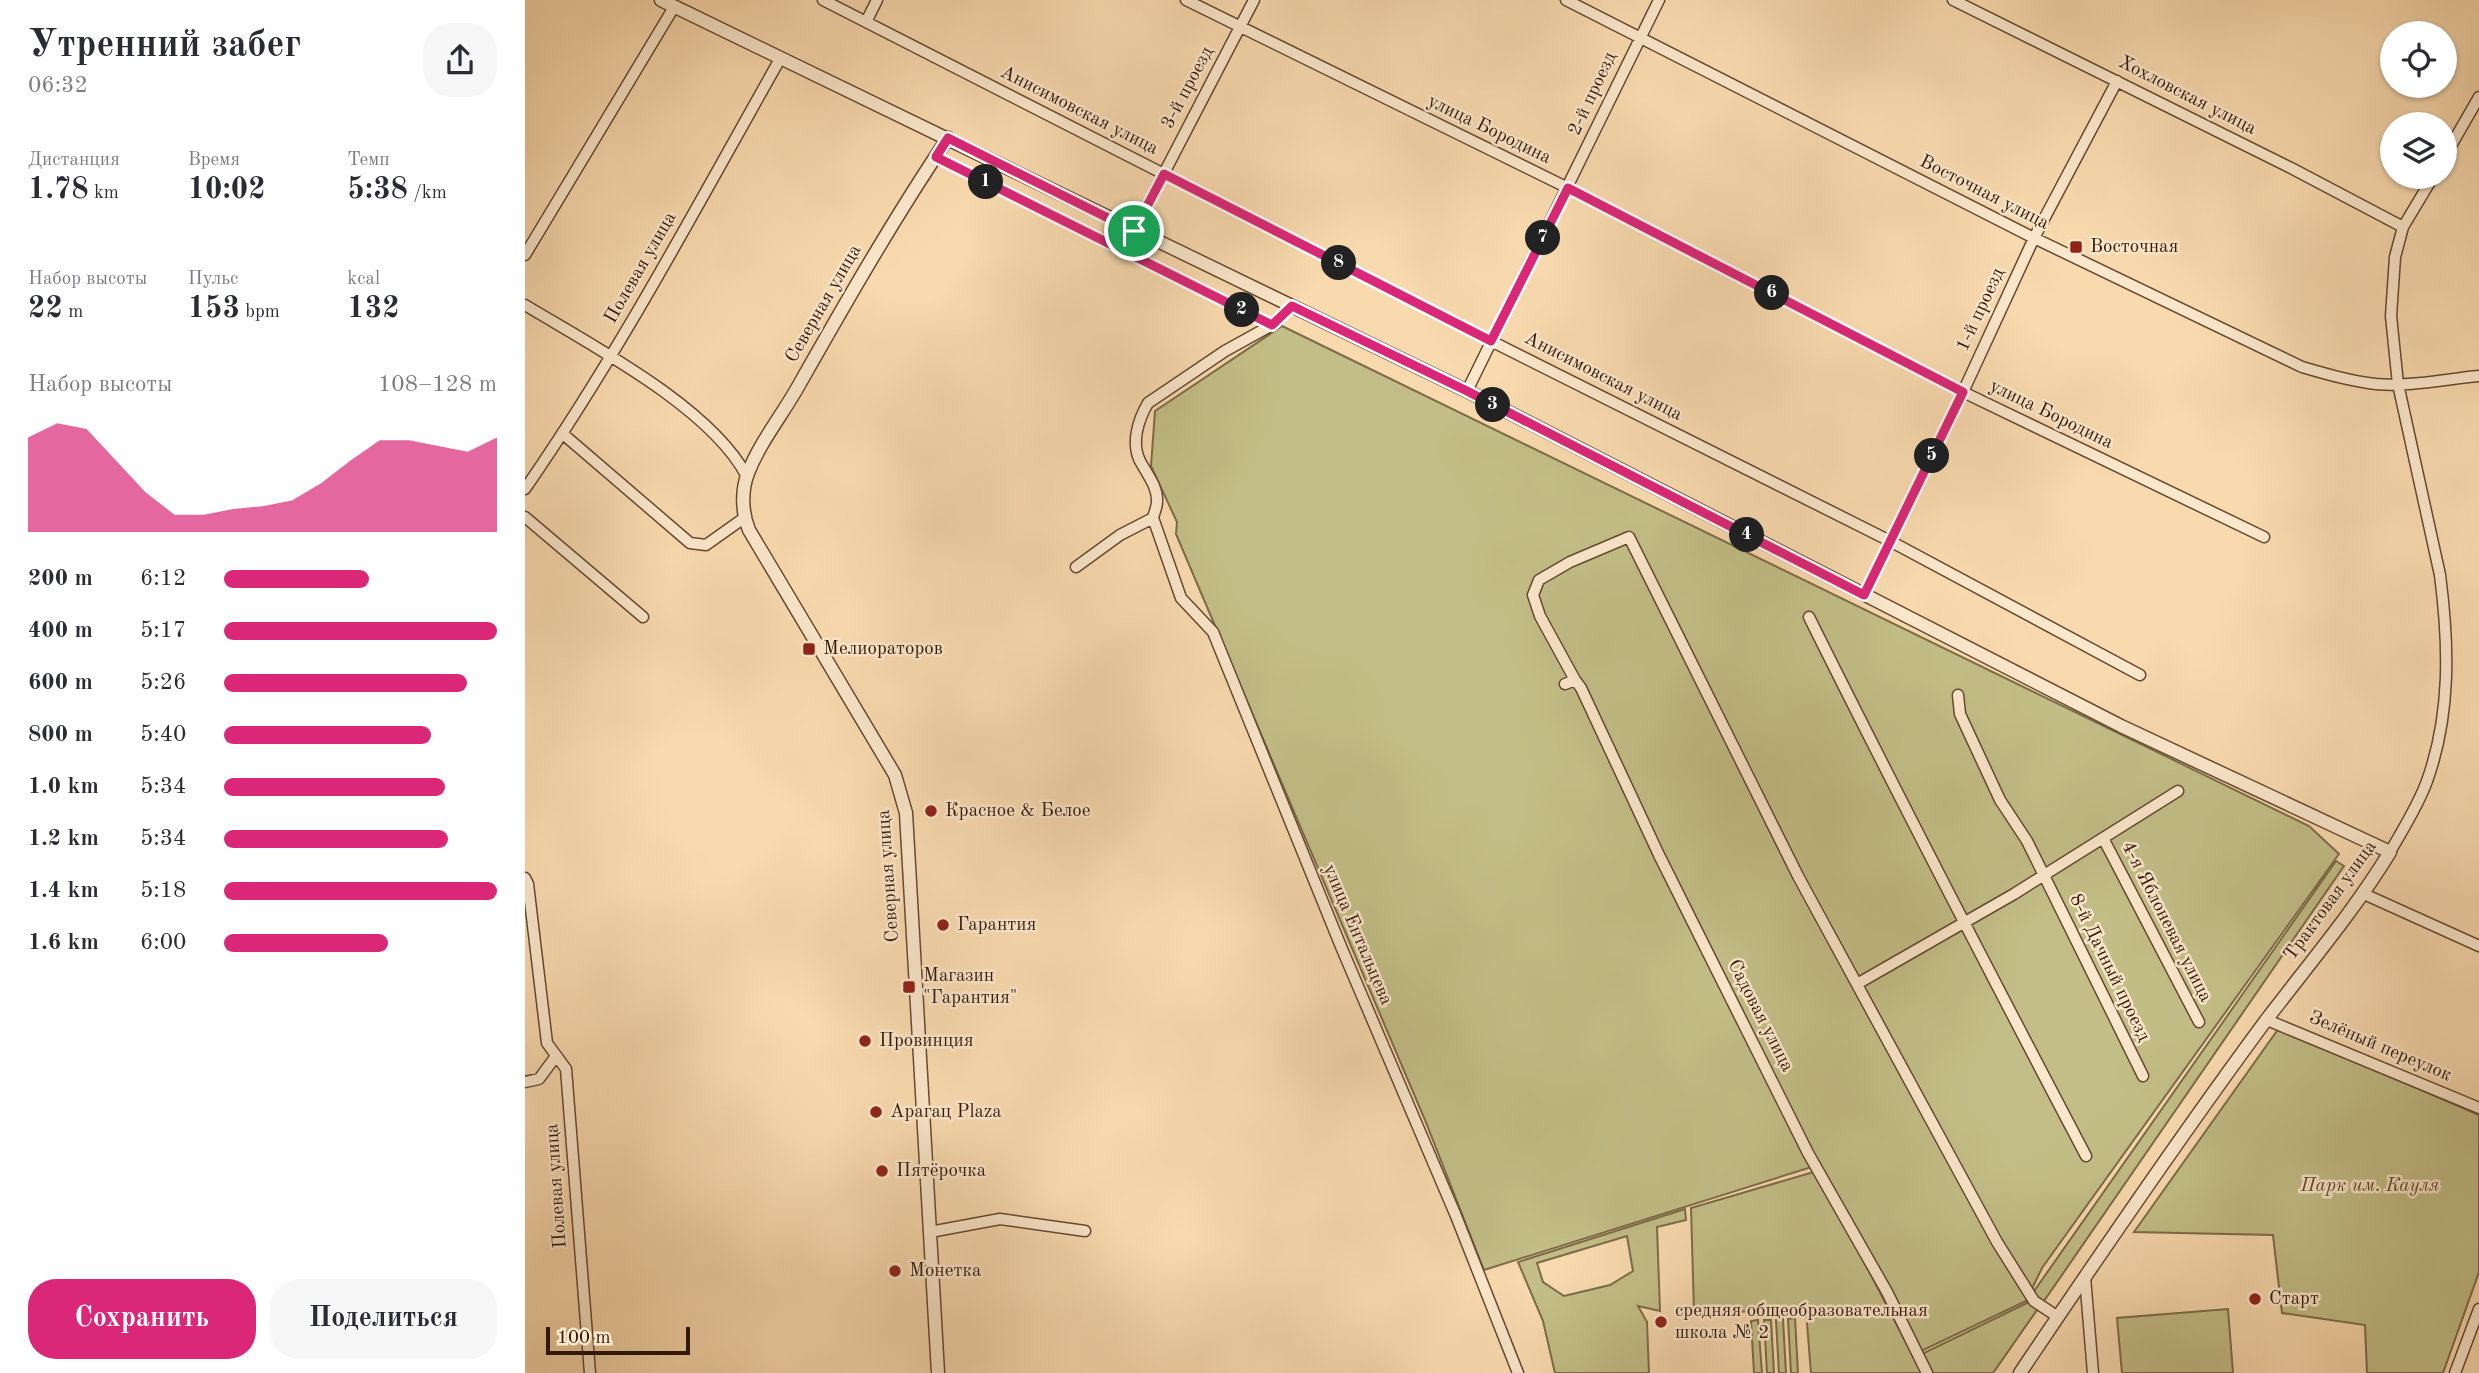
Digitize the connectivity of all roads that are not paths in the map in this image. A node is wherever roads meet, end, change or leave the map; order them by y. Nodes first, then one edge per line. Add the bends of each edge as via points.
1 (661, 0) edge
2 (823, 0) edge
3 (877, 0) edge
4 (1186, 0) edge
5 (1254, 0) edge
6 (1566, 0) edge
7 (1659, 0) edge
8 (1953, 0) edge
9 (674, 7) junction
10 (866, 22) junction
11 (1240, 27) junction
12 (1639, 37) junction
13 (780, 59) junction
14 (2117, 81) junction
15 (2479, 97) edge
16 (2457, 135) edge
17 (948, 138) junction
18 (936, 157) junction
19 (1164, 174) junction
20 (1568, 188) junction
21 (2426, 189) edge
22 (2403, 227) junction
23 (1134, 231) junction
24 (2034, 239) junction
25 (525, 255) edge
26 (525, 305) edge
27 (1292, 306) junction
28 (1272, 325) junction
29 (1491, 341) junction
30 (611, 357) junction
31 (2479, 376) edge
32 (2397, 384) junction
33 (1467, 391) junction
34 (1963, 392) junction
35 (563, 433) junction
36 (746, 475) junction
37 (525, 489) edge
38 (525, 517) edge
39 (744, 518) junction
40 (1153, 518) junction
41 (2264, 537) dead end
42 (1890, 541) junction
43 (1076, 567) dead end
44 (1864, 595) junction
45 (643, 617) dead end
46 (1809, 617) dead end
47 (2140, 675) dead end
48 (1958, 695) dead end
49 (2178, 791) dead end
50 (2103, 838) junction
51 (2391, 852) junction
52 (2044, 875) junction
53 (525, 878) edge
54 (2364, 894) junction
55 (1966, 923) junction
56 (2479, 946) edge
57 (538, 966) junction
58 (525, 968) edge
59 (1857, 984) junction
60 (2267, 1020) junction
61 (2199, 1022) dead end
62 (556, 1056) junction
63 (2143, 1076) dead end
64 (525, 1082) edge
65 (2479, 1108) edge
66 (2085, 1156) dead end
67 (1085, 1231) dead end
68 (930, 1232) junction
69 (2085, 1277) junction
70 (2479, 1309) edge
71 (2058, 1317) junction
72 (590, 1373) edge
73 (938, 1373) edge
74 (1518, 1373) edge
75 (1927, 1373) edge
76 (2020, 1373) edge
77 (2093, 1373) edge
78 (2455, 1373) edge

1 - 9 street
2 - 10 street, Анисимовская улица
3 - 10 street
4 - 11 street, улица Бородина
5 - 11 street, 3-й проезд
6 - 12 street, Восточная улица
7 - 12 street, 2-й проезд
8 - 14 street, Хохловская улица
9 - 13 street
9 - 25 street
10 - 19 street, Анисимовская улица
11 - 19 street, 3-й проезд
11 - 20 street, улица Бородина
12 - 20 street, 2-й проезд
12 - 24 street, Восточная улица
13 - 17 street
13 - 30 street, Полевая улица
14 - 22 street, Хохловская улица
14 - 24 street, 1-й проезд
15 - 16 street
17 - 18 street, Северная улица
17 - 23 street
18 - 28 street
18 - 36 street, Северная улица via 866,267
19 - 23 street, 3-й проезд
19 - 29 street, Анисимовская улица
20 - 29 street, 2-й проезд
20 - 34 street, улица Бородина
21 - 22 street, Трактовая улица
22 - 32 street, Трактовая улица via 2395,257 2391,316
23 - 27 street
24 - 32 street, Восточная улица via 2302,367 2338,378
24 - 34 street, 1-й проезд
26 - 30 street
27 - 28 street
27 - 33 street
28 - 40 street via 1170,388 1142,414 1136,443 1154,484
29 - 33 street, 2-й проезд
29 - 42 street, Анисимовская улица
30 - 35 street, Полевая улица
30 - 36 street via 708,428 737,458
31 - 32 street, Восточная улица
32 - 51 street, Трактовая улица via 2440,575 2447,687 2441,734 2426,783
33 - 44 street
34 - 41 street, улица Бородина
34 - 42 street, 1-й проезд
35 - 37 street, Полевая улица
35 - 39 street via 690,543 706,545
36 - 39 street, Северная улица
38 - 45 street
39 - 68 street, Северная улица via 895,775 906,813
40 - 43 street
40 - 74 street, улица Ентальцева via 1181,598 1213,632
42 - 44 street, 1-й проезд
42 - 47 street, Анисимовская улица
44 - 51 street via 2121,726
46 - 55 street
48 - 52 street, 8-й Дачный проезд via 1960,714 2000,800
49 - 50 street
50 - 52 street
50 - 61 street, 4-я Яблоневая улица
51 - 54 street, Трактовая улица
52 - 55 street
52 - 63 street, 8-й Дачный проезд
53 - 57 street, Полевая улица
54 - 56 street
54 - 60 street, Трактовая улица
55 - 59 street
55 - 66 street
57 - 58 street
57 - 62 street, Полевая улица via 547,1043
59 - 71 street via 1997,1242 2034,1301
59 - 75 street, Садовая улица via 1629,537 1539,580 1533,595 1570,682 1581,688 1808,1153
60 - 65 street, Зелёный переулок
60 - 69 street, Трактовая улица
62 - 64 street via 539,1079
62 - 72 street, Полевая улица via 565,1069
67 - 68 street via 1000,1219
68 - 73 street, Северная улица
69 - 71 street, Трактовая улица
69 - 77 street
70 - 78 street
71 - 76 street, Трактовая улица

